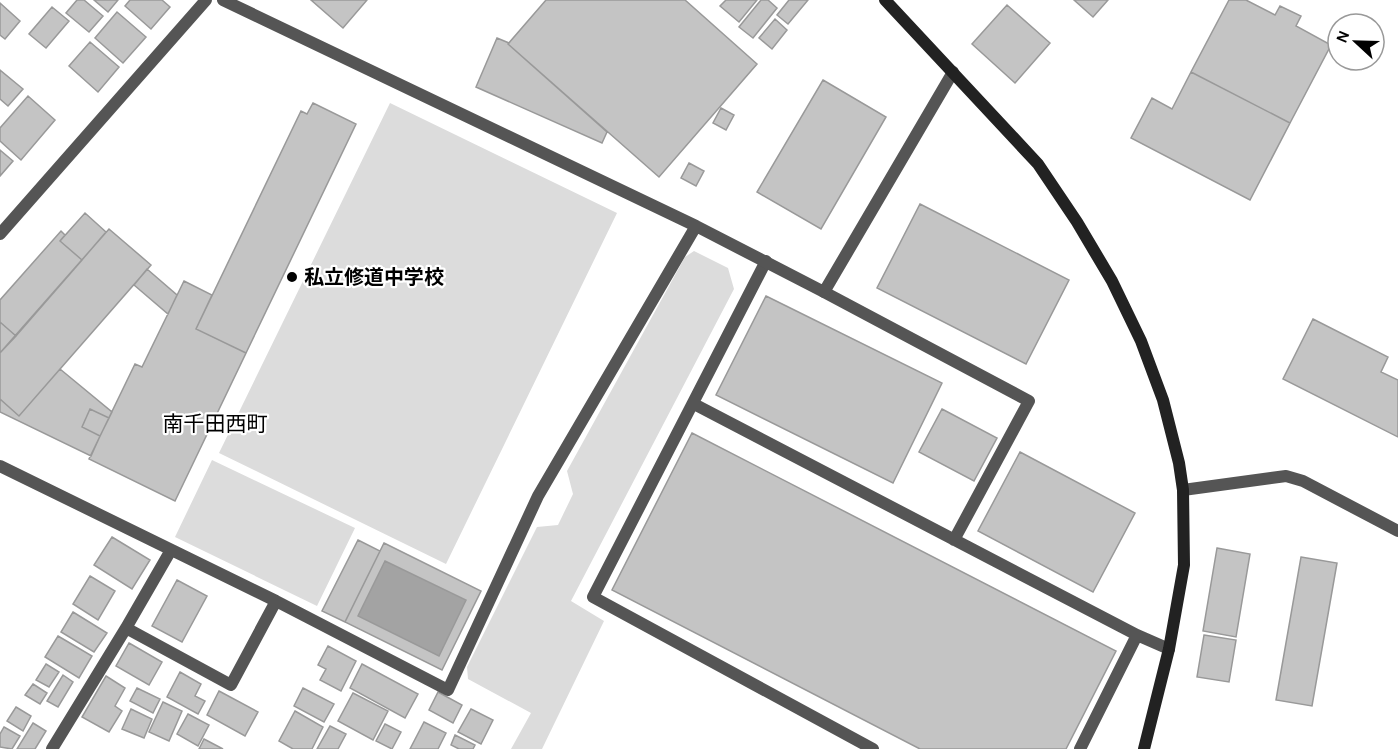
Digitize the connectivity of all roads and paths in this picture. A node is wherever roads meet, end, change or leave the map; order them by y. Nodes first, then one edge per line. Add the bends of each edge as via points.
1 (206, 0) edge
2 (223, 0) edge
3 (885, 0) edge
4 (953, 72) junction
5 (696, 226) junction
6 (0, 234) edge
7 (766, 261) junction
8 (824, 292) junction
9 (694, 404) junction
10 (0, 466) edge
11 (1183, 490) junction
12 (1398, 531) edge
13 (954, 540) junction
14 (171, 549) junction
15 (276, 602) junction
16 (126, 628) junction
17 (1137, 635) junction
18 (1169, 649) junction
19 (52, 749) edge
20 (873, 749) edge
21 (1080, 749) edge
22 (1144, 749) edge

1 - 6 street
2 - 5 street
3 - 4 street
4 - 8 street
4 - 11 street via 1038,164 1112,281 1141,341 1163,400
5 - 7 street
5 - 15 street via 538,496 448,690
7 - 8 street
7 - 9 street
8 - 13 street via 1029,400
9 - 13 street
9 - 20 street via 593,597
10 - 14 street
11 - 12 street via 1286,476 1303,480
11 - 18 street via 1184,565
13 - 17 street
14 - 15 street
14 - 16 street
15 - 16 street via 231,685
16 - 19 street
17 - 18 street
17 - 21 street
18 - 22 street

